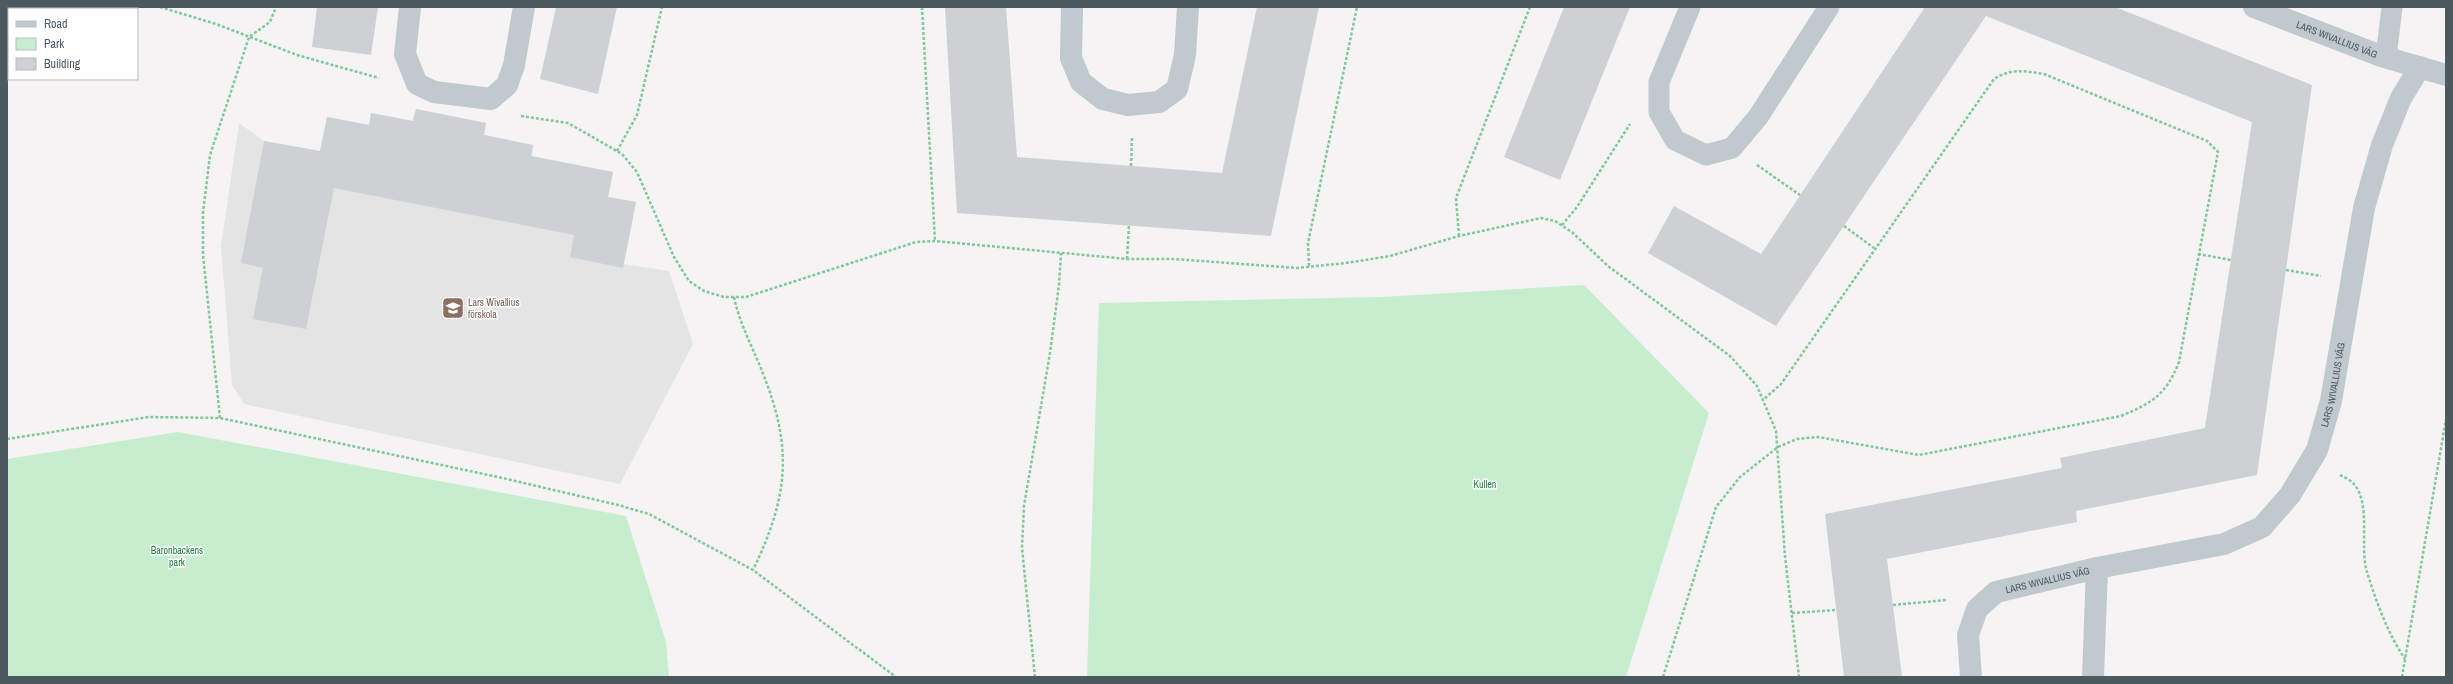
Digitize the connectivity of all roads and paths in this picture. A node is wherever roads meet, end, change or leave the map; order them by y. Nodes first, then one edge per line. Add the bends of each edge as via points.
1 (160, 7) edge
2 (276, 7) edge
3 (410, 7) edge
4 (524, 7) edge
5 (662, 7) edge
6 (922, 7) edge
7 (1072, 7) edge
8 (1188, 7) edge
9 (1357, 7) edge
10 (1530, 7) edge
11 (1690, 7) edge
12 (1829, 7) edge
13 (2254, 7) edge
14 (2392, 7) edge
15 (249, 37) junction
16 (2386, 57) junction
17 (2420, 67) junction
18 (2446, 75) edge
19 (383, 81) dead end
20 (1659, 112) junction
21 (516, 115) dead end
22 (1732, 148) junction
23 (617, 151) junction
24 (1800, 195) dead end
25 (1129, 225) dead end
26 (1562, 225) junction
27 (1844, 226) dead end
28 (1459, 236) junction
29 (935, 242) junction
30 (1875, 248) junction
31 (1061, 253) junction
32 (2198, 254) junction
33 (1127, 259) junction
34 (2231, 260) dead end
35 (1309, 266) junction
36 (734, 297) junction
37 (1763, 400) junction
38 (220, 418) junction
39 (2446, 419) edge
40 (7, 439) edge
41 (1778, 447) junction
42 (2313, 457) junction
43 (2097, 568) junction
44 (753, 570) junction
45 (1893, 605) dead end
46 (1977, 609) junction
47 (1836, 610) dead end
48 (1792, 613) junction
49 (2405, 659) junction
50 (896, 677) edge
51 (1035, 677) edge
52 (1663, 677) edge
53 (1799, 677) edge
54 (1971, 677) edge
55 (2093, 677) edge
56 (2402, 677) edge

1 - 15 path
2 - 15 path via 270,22
3 - 4 street via 405,54 417,84 434,92 491,99 506,85 512,72
5 - 23 path via 637,115
6 - 29 path
7 - 8 street via 1071,58 1081,82 1103,99 1128,105 1159,102 1177,88 1185,55
9 - 35 path via 1308,243
10 - 28 path via 1456,198
11 - 20 lane via 1659,82
12 - 22 lane via 1758,117
13 - 16 street, LARS WIVALLIUS VÄG
14 - 16 lane
15 - 19 path via 297,56 377,77
15 - 38 path via 210,155 203,213 203,255
16 - 17 street, LARS WIVALLIUS VÄG
17 - 18 street, LARS WIVALLIUS VÄG
17 - 42 street, LARS WIVALLIUS VÄG via 2401,98 2382,145 2364,208 2332,401
20 - 22 lane via 1675,140 1706,154
20 - 26 path via 1632,121 1577,207
21 - 23 path via 568,123
22 - 24 path
23 - 36 path via 637,172 674,257 689,281 704,291
25 - 33 path
26 - 28 path via 1541,218
26 - 37 path via 1573,232 1608,266 1730,356 1757,386
27 - 30 path
28 - 35 path via 1390,256 1346,264
29 - 31 path
29 - 36 path via 916,242 746,296
30 - 32 path via 1994,79 2004,73 2018,70 2044,74 2207,141 2218,152
30 - 37 path via 1781,384
31 - 33 path
31 - 51 path via 1050,353 1024,506 1022,548
32 - 34 path
32 - 41 path via 2179,362 2171,382 2148,405 2121,416 1920,455 1818,436 1797,439
33 - 35 path via 1174,259 1298,268
36 - 44 path via 738,315 765,379 779,422 783,457 781,497 769,537
37 - 41 path via 1776,431
38 - 40 path via 149,417
38 - 44 path via 618,505 649,514
39 - 49 path
41 - 48 path via 1783,532
41 - 52 path via 1740,477 1716,507
42 - 43 street, LARS WIVALLIUS VÄG via 2290,495 2262,527 2224,544
42 - 49 path via 2354,484 2364,509 2363,549 2367,571 2396,645
43 - 46 street, LARS WIVALLIUS VÄG via 1996,592
43 - 55 street, LARS WIVALLIUS VÄG
44 - 50 path
45 - 46 path via 1947,600
46 - 54 street, LARS WIVALLIUS VÄG via 1968,635
47 - 48 path
48 - 53 path
49 - 56 path

